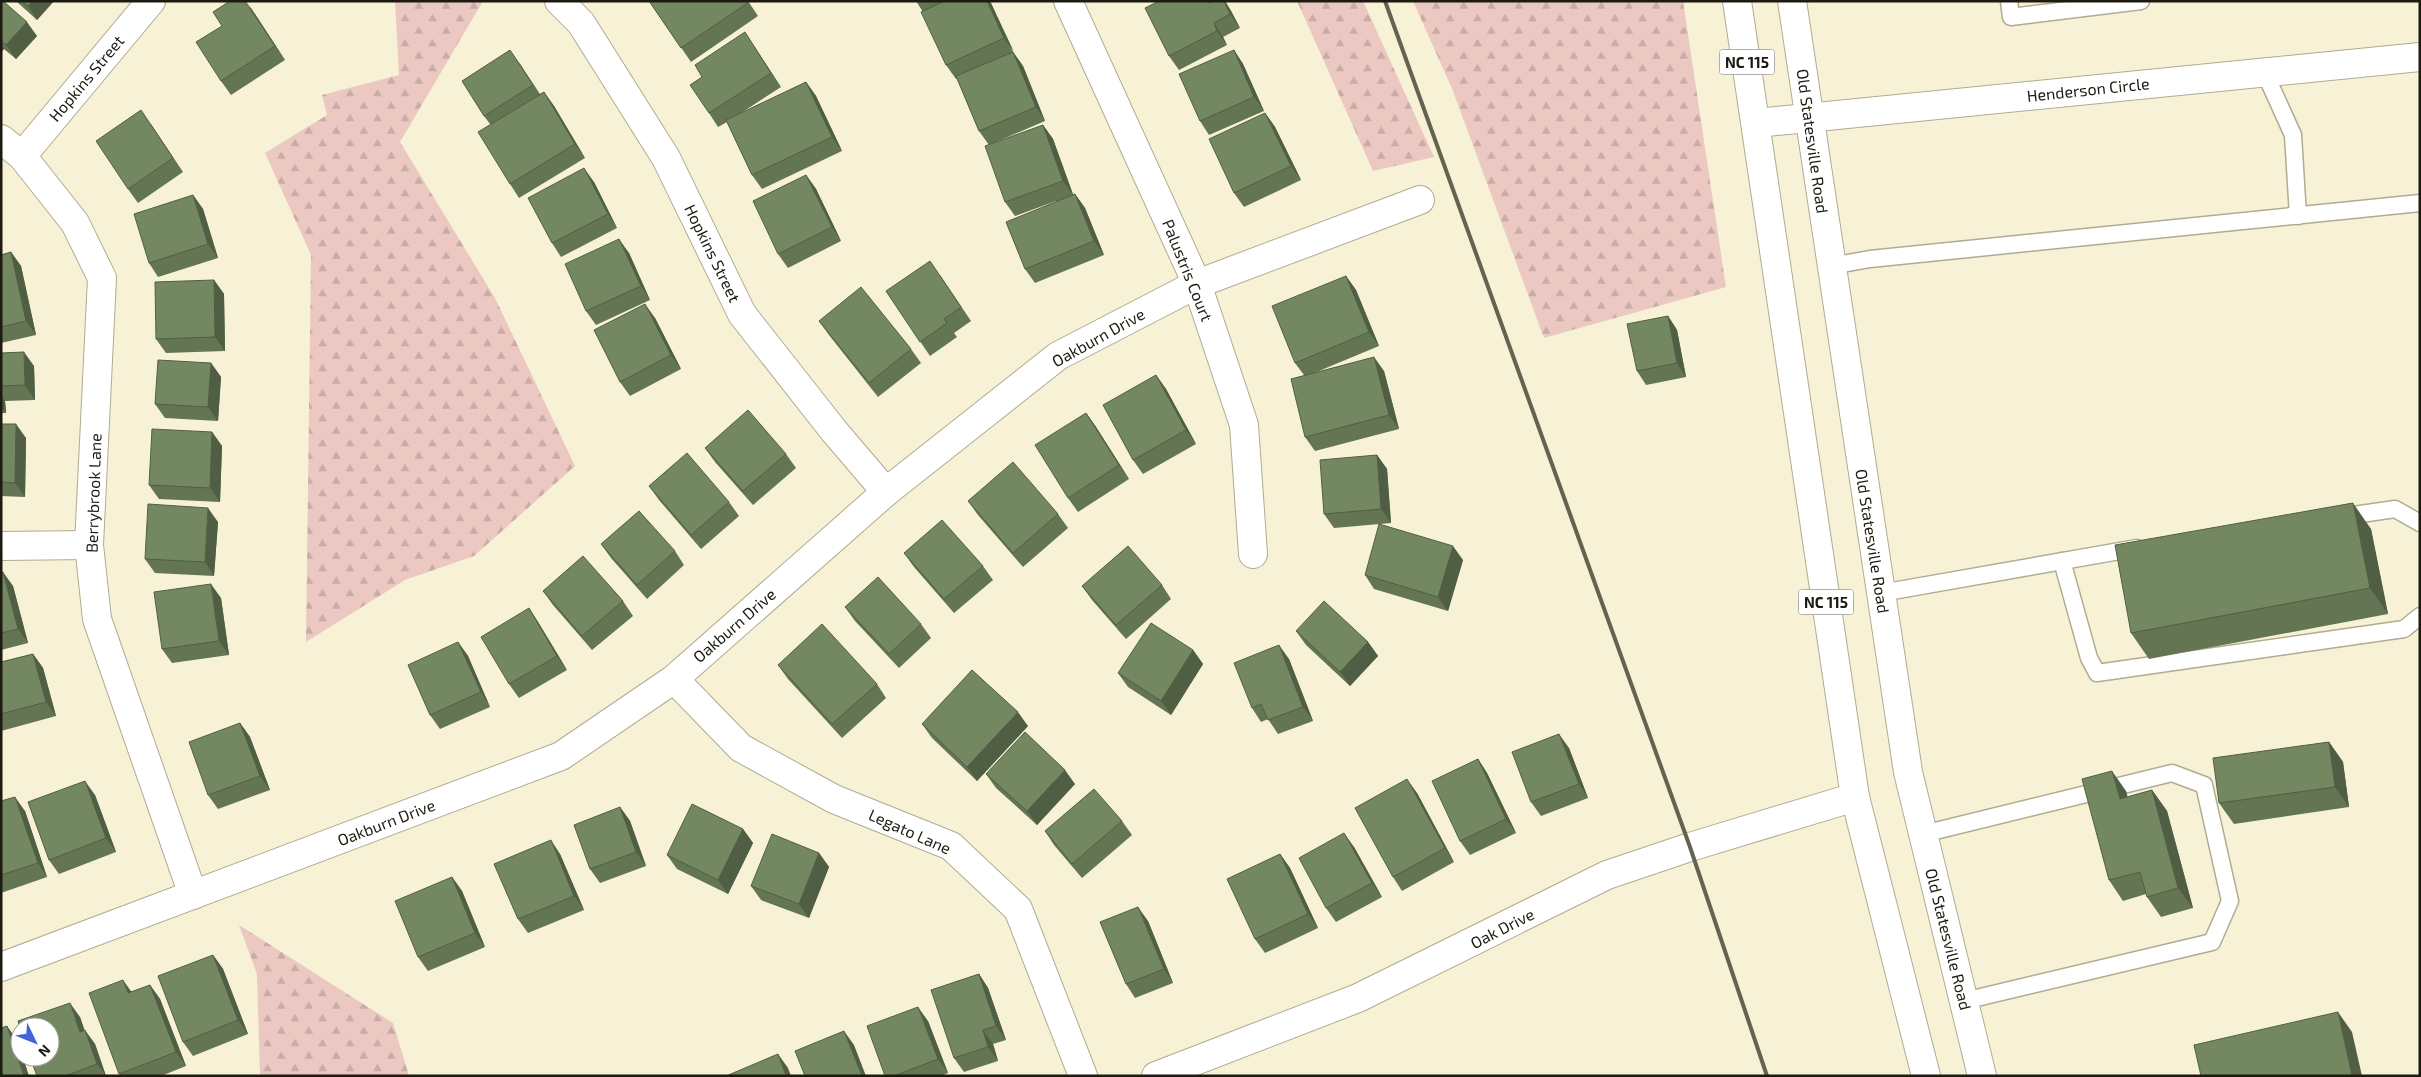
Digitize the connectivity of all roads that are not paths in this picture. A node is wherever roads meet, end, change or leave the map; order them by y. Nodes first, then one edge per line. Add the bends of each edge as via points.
1 (151, 1) edge
2 (559, 1) edge
3 (1068, 1) edge
4 (1737, 1) edge
5 (1792, 1) edge
6 (2009, 1) edge
7 (2142, 1) edge
8 (2420, 57) edge
9 (2264, 72) junction
10 (1809, 118) junction
11 (1756, 123) junction
12 (1, 139) edge
13 (22, 156) junction
14 (1420, 200) dead end
15 (2420, 203) edge
16 (2298, 216) junction
17 (1831, 266) junction
18 (1197, 284) junction
19 (886, 492) junction
20 (2327, 519) edge
21 (2420, 523) edge
22 (90, 545) junction
23 (2153, 545) edge
24 (1, 546) edge
25 (1252, 554) dead end
26 (2062, 561) junction
27 (1881, 593) junction
28 (2420, 616) edge
29 (674, 679) junction
30 (1855, 796) junction
31 (1923, 834) junction
32 (193, 895) junction
33 (1, 967) edge
34 (1964, 1001) junction
35 (1083, 1076) edge
36 (1156, 1076) edge
37 (1926, 1076) edge
38 (1982, 1076) edge

1 - 13 street, Hopkins Street
2 - 19 street, Hopkins Street via 581,23 666,158 742,314
3 - 18 street, Palustris Court
4 - 11 street, NC 115
5 - 10 street, Old Statesville Road / NC 115
6 - 7 lane via 2011,17
8 - 9 street, Henderson Circle
9 - 10 street, Henderson Circle
9 - 16 lane via 2293,135
10 - 11 street, Henderson Circle
10 - 17 street, Old Statesville Road / NC 115
11 - 30 street, NC 115
12 - 13 street, Berrybrook Lane
13 - 22 street, Berrybrook Lane via 75,223 102,278
14 - 18 street, Oakburn Drive
15 - 16 lane
16 - 17 lane
17 - 27 street, Old Statesville Road / NC 115
18 - 19 street, Oakburn Drive via 1058,356
18 - 25 street, Palustris Court via 1244,425
19 - 29 street, Oakburn Drive
20 - 21 lane via 2395,509
22 - 24 street
22 - 32 street, Berrybrook Lane via 97,619
23 - 26 lane
26 - 27 lane
26 - 28 lane via 2096,673 2404,629
27 - 31 street, Old Statesville Road / NC 115 via 1908,772
29 - 32 street, Oakburn Drive via 561,756
29 - 35 street, Legato Lane via 741,748 834,799 951,846 1018,908
30 - 36 street, Oak Drive via 1607,875 1358,998
30 - 37 street, NC 115
31 - 34 street, Old Statesville Road / NC 115
31 - 34 lane via 2172,773 2204,785 2230,901 2212,942
32 - 33 street, Oakburn Drive
34 - 38 street, Old Statesville Road / NC 115

